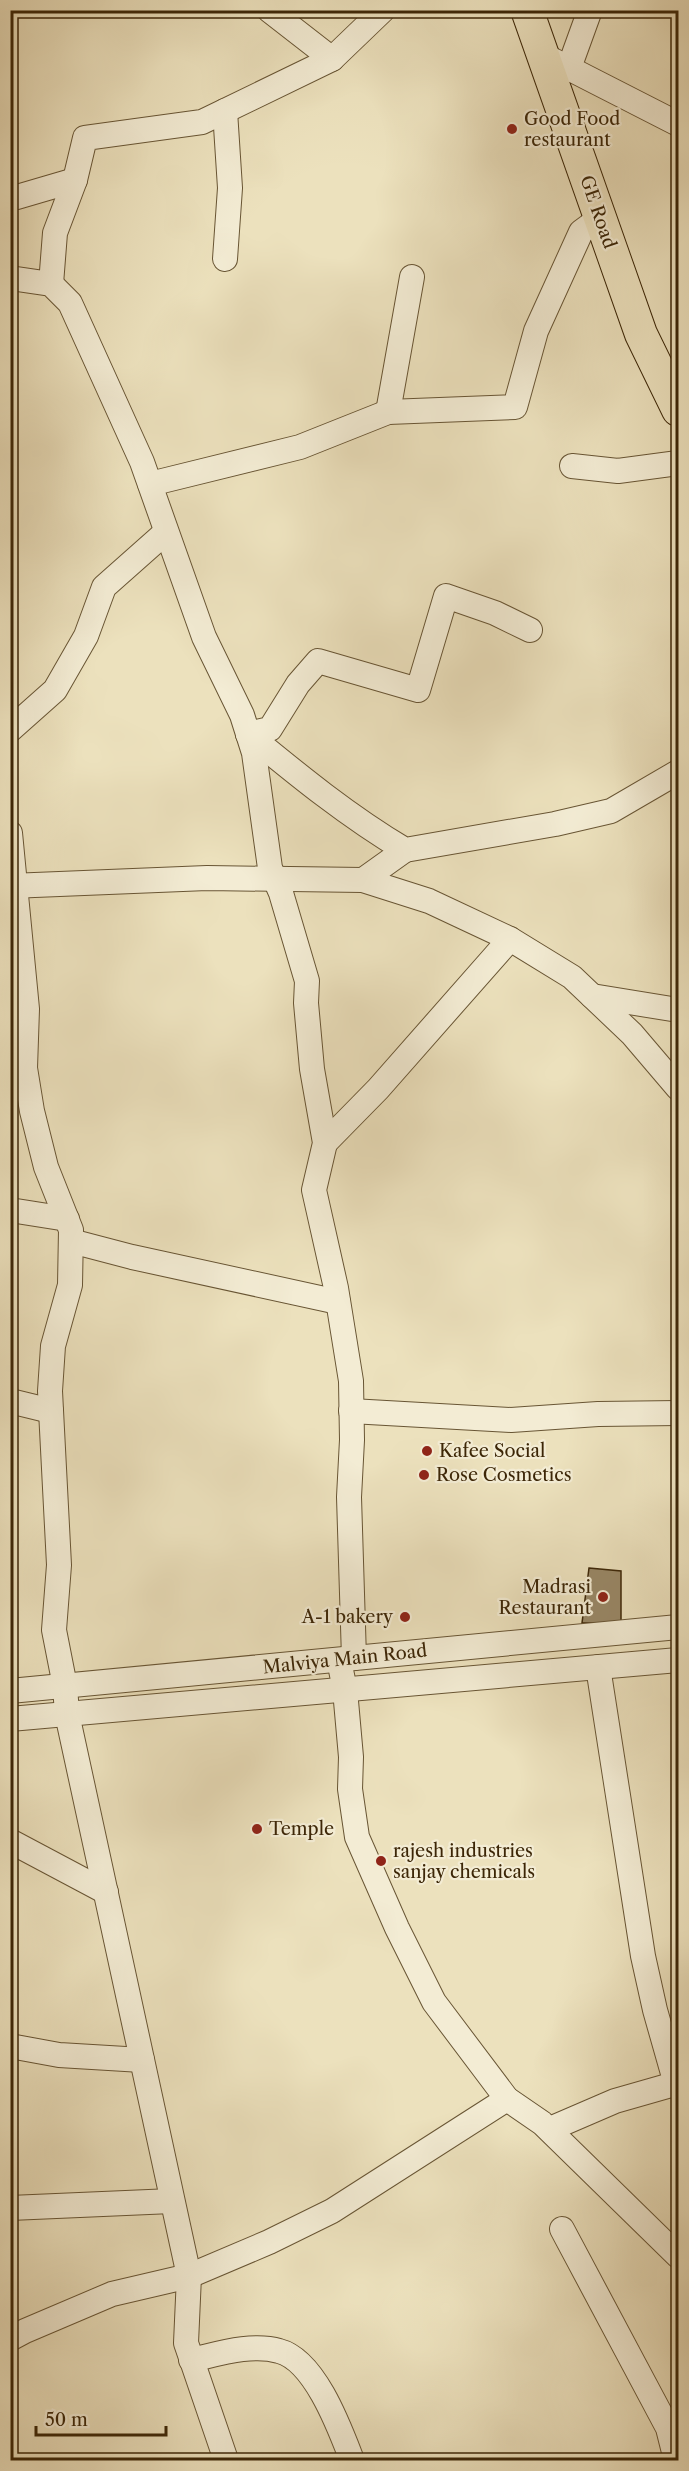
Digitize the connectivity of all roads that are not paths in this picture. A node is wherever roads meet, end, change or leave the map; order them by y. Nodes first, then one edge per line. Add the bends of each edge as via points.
1 (270, 10) edge
2 (383, 10) edge
3 (590, 10) edge
4 (533, 15) edge
5 (332, 59) junction
6 (558, 63) junction
7 (225, 111) junction
8 (678, 124) edge
9 (75, 180) junction
10 (17, 197) dead end
11 (600, 218) junction
12 (225, 259) dead end
13 (412, 277) dead end
14 (10, 278) edge
15 (51, 284) junction
16 (678, 376) edge
17 (678, 410) edge
18 (388, 412) junction
19 (678, 464) edge
20 (572, 466) dead end
21 (150, 484) junction
22 (166, 532) junction
23 (530, 630) dead end
24 (10, 730) edge
25 (248, 734) junction
26 (678, 772) edge
27 (10, 834) edge
28 (405, 850) junction
29 (276, 880) junction
30 (363, 880) junction
31 (12, 886) edge
32 (510, 939) junction
33 (592, 996) junction
34 (678, 1010) edge
35 (678, 1088) edge
36 (325, 1143) junction
37 (10, 1210) edge
38 (69, 1230) junction
39 (338, 1302) junction
40 (10, 1401) edge
41 (51, 1411) junction
42 (351, 1411) junction
43 (678, 1413) edge
44 (678, 1627) edge
45 (347, 1659) junction
46 (678, 1660) edge
47 (598, 1667) junction
48 (65, 1686) junction
49 (345, 1690) junction
50 (10, 1691) edge
51 (67, 1714) junction
52 (10, 1719) edge
53 (10, 1841) edge
54 (106, 1892) junction
55 (10, 2046) edge
56 (142, 2060) junction
57 (677, 2084) edge
58 (507, 2099) junction
59 (550, 2129) junction
60 (172, 2201) junction
61 (10, 2208) edge
62 (562, 2229) dead end
63 (678, 2256) edge
64 (189, 2276) junction
65 (10, 2339) edge
66 (192, 2360) junction
67 (676, 2451) edge
68 (226, 2460) edge
69 (352, 2460) edge

1 - 5 street
2 - 5 street
3 - 6 street
4 - 6 main road, GE Road
5 - 7 street
6 - 8 street
6 - 11 main road, GE Road
6 - 16 main road via 657,333
7 - 9 street via 202,122 85,138
7 - 12 street via 230,188
9 - 10 street
9 - 15 street via 55,233
11 - 17 main road, GE Road via 640,334
11 - 18 street via 581,231 536,331 515,407
13 - 18 street
14 - 15 street
15 - 21 street via 70,303
18 - 21 street via 300,447
19 - 20 street via 618,471
21 - 22 street
22 - 24 street via 104,587 86,636 55,690
22 - 25 street via 204,637
23 - 25 street via 446,596 417,690 318,661 297,684 270,729
25 - 28 street via 316,790
25 - 29 street via 270,868
26 - 28 street via 610,811
27 - 31 street
28 - 30 street
29 - 30 street
29 - 31 street via 207,878
29 - 36 street via 307,981 312,1069
30 - 32 street via 429,901
31 - 38 street via 27,1009 25,1068 32,1111 46,1167
32 - 33 street via 572,978
32 - 36 street
33 - 34 street
33 - 35 street via 632,1034
36 - 39 street via 314,1190
37 - 38 street
38 - 39 street via 132,1257
38 - 41 street via 70,1285 53,1346
39 - 42 street via 351,1381
40 - 41 street
41 - 48 street via 59,1565 54,1630
42 - 43 street via 512,1420
42 - 45 street
44 - 45 street, Malviya Main Road
45 - 48 street, Malviya Main Road
45 - 49 street
46 - 47 street, Malviya Main Road
47 - 49 street, Malviya Main Road
47 - 57 street via 643,1956 654,2010
48 - 50 street, Malviya Main Road
48 - 51 street
49 - 51 street, Malviya Main Road
49 - 58 street via 350,1790 357,1837 434,2002
51 - 52 street, Malviya Main Road
51 - 54 street
53 - 54 street
54 - 56 street
55 - 56 street via 59,2055
56 - 60 street
57 - 59 street via 615,2101
58 - 59 street
58 - 64 street via 332,2211
59 - 63 street
60 - 61 street
60 - 64 street
62 - 67 street via 668,2428
64 - 65 street via 111,2294
64 - 66 street via 186,2343
66 - 68 street
66 - 69 street via 250,2350 281,2351 314,2378

